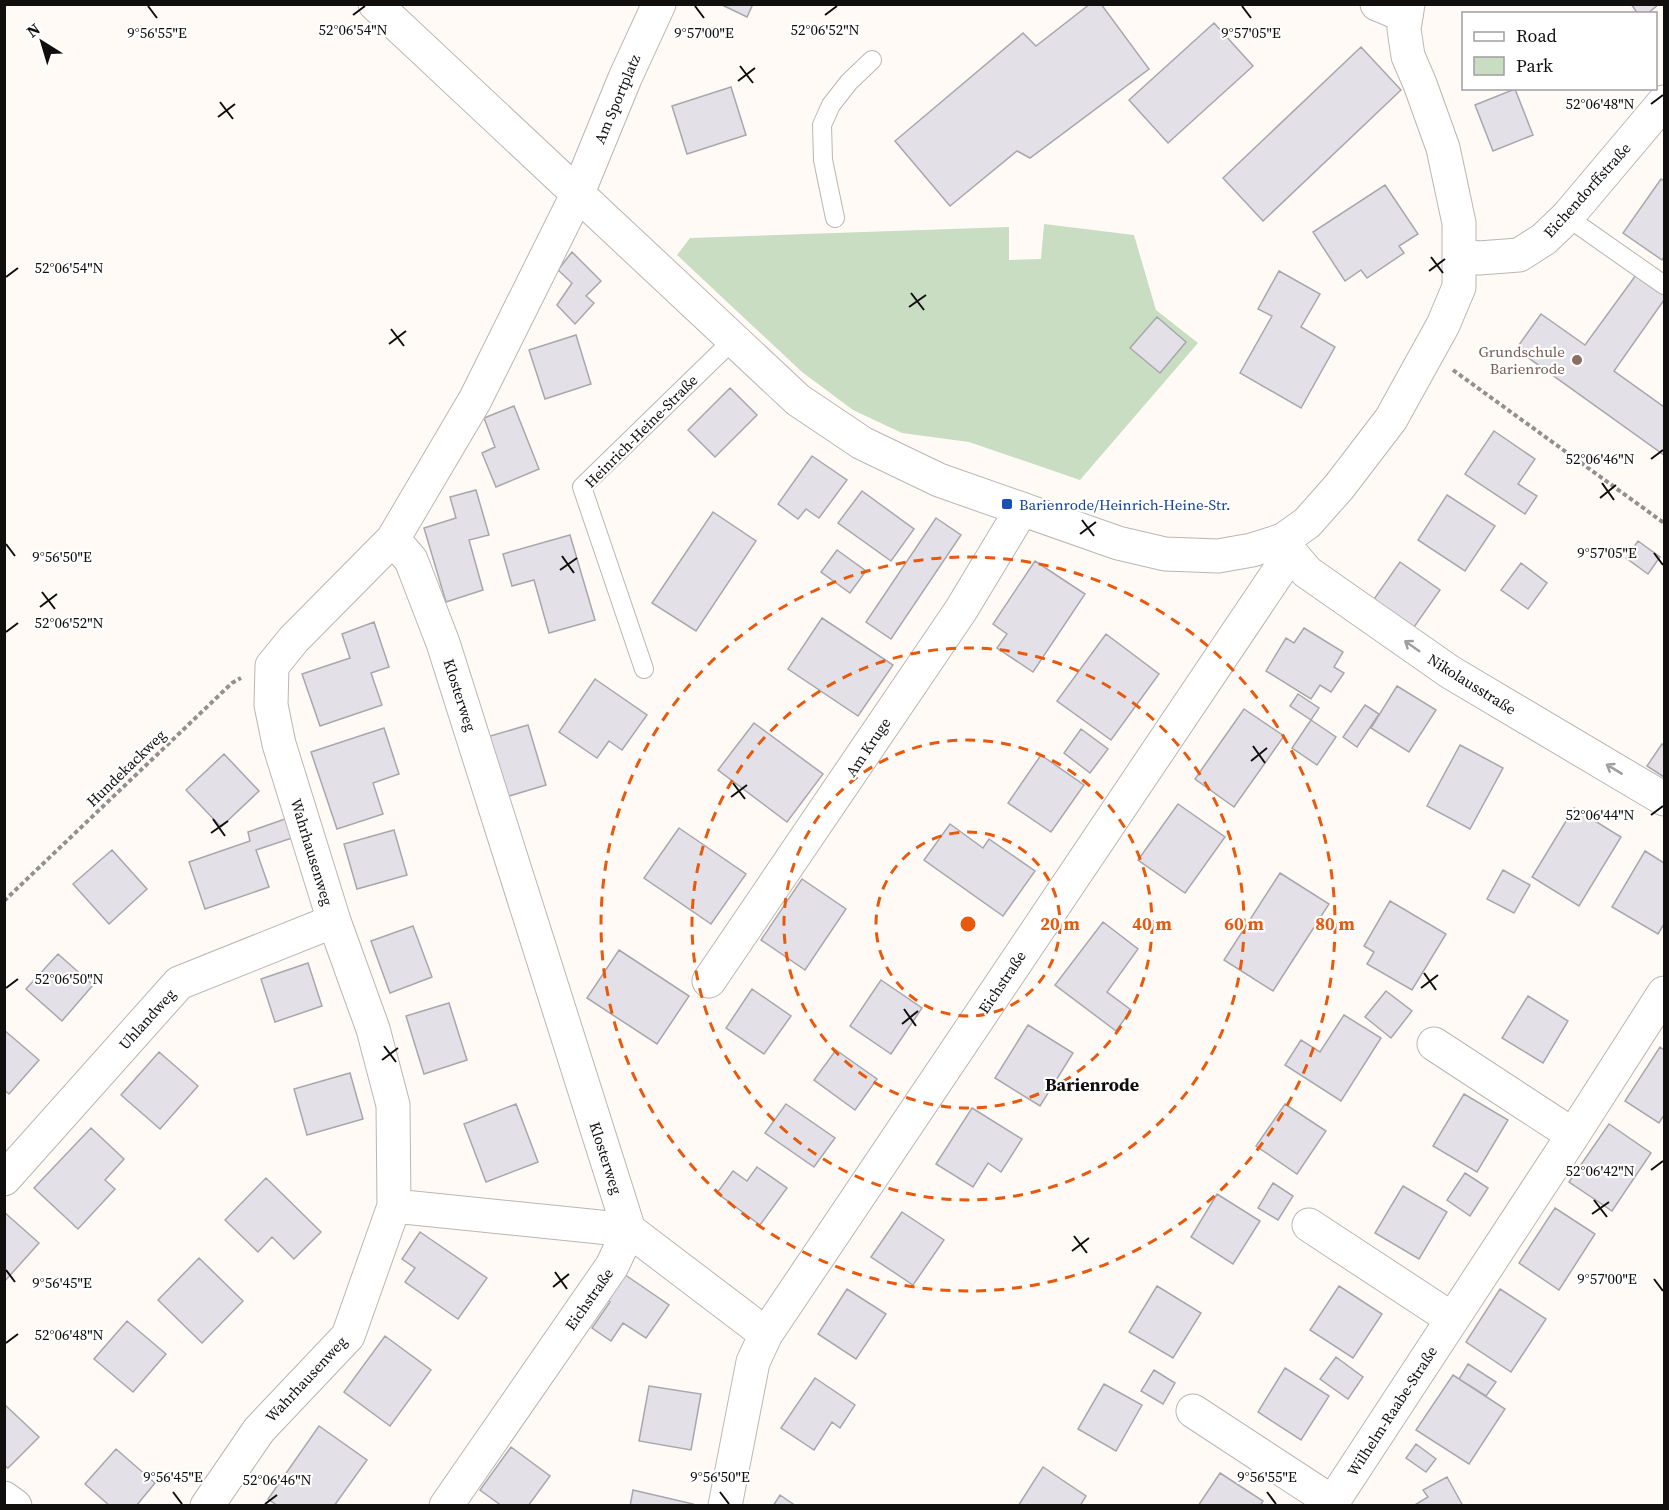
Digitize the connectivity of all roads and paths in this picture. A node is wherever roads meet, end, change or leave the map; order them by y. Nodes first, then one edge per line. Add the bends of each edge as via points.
1 (375, 4) edge
2 (659, 4) edge
3 (1397, 8) edge
4 (872, 60) dead end
5 (1665, 102) edge
6 (578, 195) junction
7 (1567, 217) junction
8 (835, 218) dead end
9 (1460, 255) junction
10 (1665, 285) edge
11 (733, 340) junction
12 (1426, 355) junction
13 (1022, 509) junction
14 (1665, 523) edge
15 (393, 539) junction
16 (1287, 546) junction
17 (273, 666) junction
18 (644, 669) dead end
19 (1665, 799) edge
20 (4, 901) edge
21 (334, 921) junction
22 (709, 981) dead end
23 (1665, 993) edge
24 (1434, 1044) dead end
25 (1573, 1135) junction
26 (4, 1179) edge
27 (394, 1206) junction
28 (1309, 1225) dead end
29 (629, 1230) junction
30 (1452, 1319) junction
31 (766, 1334) junction
32 (1193, 1411) dead end
33 (4, 1498) edge
34 (1331, 1504) edge
35 (15, 1506) edge
36 (207, 1506) edge
37 (446, 1506) edge
38 (725, 1506) edge

1 - 6 street
2 - 6 street, Am Sportplatz
3 - 9 street via 1408,56 1446,159 1459,223
4 - 8 lane via 831,105 822,125 823,160
5 - 7 street, Eichendorffstraße
6 - 11 street
6 - 15 street via 475,400
7 - 9 street, Eichendorffstraße via 1519,255
7 - 10 lane
9 - 12 street via 1460,287
11 - 13 street via 798,400 862,443 939,480
11 - 18 lane, Heinrich-Heine-Straße via 582,487
12 - 14 path via 1454,371
12 - 16 street via 1391,418 1339,487
13 - 16 street via 1118,543 1165,554 1218,556
13 - 22 street, Am Kruge via 961,610
15 - 17 street via 294,639
15 - 29 street, Klosterweg via 411,560 443,643
19 -> 16 street, Nikolausstraße via 1450,672 1307,573
16 - 31 street, Eichstraße
17 - 20 path, Hundekackweg via 253,671 232,683
17 - 21 street, Wahrhausenweg via 271,705 279,744
21 - 26 street, Uhlandweg via 178,983
21 - 27 street, Wahrhausenweg via 374,1029 393,1105
23 - 25 street, Wilhelm-Raabe-Straße
24 - 25 street
25 - 30 street, Wilhelm-Raabe-Straße
27 - 29 street
27 - 36 street, Wahrhausenweg via 348,1336 259,1430
28 - 30 street
29 - 31 street
29 - 37 street, Eichstraße via 612,1266
30 - 34 street, Wilhelm-Raabe-Straße
31 - 38 street, Eichstraße via 753,1362
32 - 34 street, Wilhelm-Raabe-Straße
33 - 35 street

